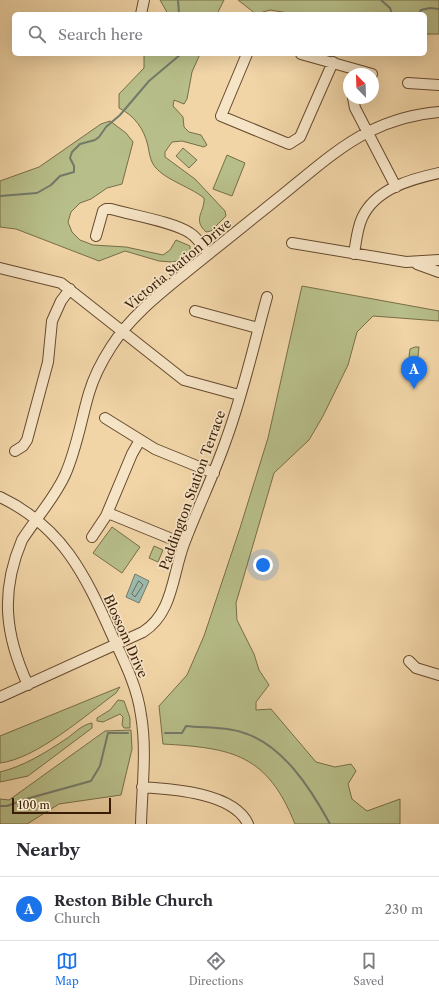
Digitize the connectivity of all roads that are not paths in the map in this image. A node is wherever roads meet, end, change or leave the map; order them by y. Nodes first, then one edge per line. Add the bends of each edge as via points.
1 (144, 0) edge
2 (141, 12) edge
3 (246, 56) edge
4 (309, 56) edge
5 (333, 62) junction
6 (349, 68) edge
7 (408, 83) dead end
8 (439, 85) edge
9 (354, 104) edge
10 (439, 112) edge
11 (368, 132) junction
12 (439, 173) edge
13 (396, 187) junction
14 (96, 236) dead end
15 (292, 243) dead end
16 (208, 254) junction
17 (354, 254) junction
18 (439, 260) edge
19 (406, 262) junction
20 (0, 268) edge
21 (439, 272) edge
22 (70, 289) junction
23 (267, 297) dead end
24 (195, 310) dead end
25 (258, 328) junction
26 (122, 331) junction
27 (239, 395) junction
28 (105, 418) dead end
29 (140, 440) junction
30 (15, 451) dead end
31 (214, 472) junction
32 (0, 497) edge
33 (108, 513) junction
34 (37, 520) junction
35 (92, 537) dead end
36 (184, 544) junction
37 (117, 645) junction
38 (409, 661) dead end
39 (439, 675) edge
40 (28, 685) junction
41 (0, 697) edge
42 (142, 787) junction
43 (141, 824) edge
44 (248, 824) edge

1 - 2 street
3 - 5 street via 221,116 289,144 300,138
4 - 5 street
5 - 6 street
7 - 8 street
9 - 11 street
10 - 11 street, Victoria Station Drive via 398,120
11 - 13 street
11 - 16 street, Victoria Station Drive via 342,148
12 - 13 street
13 - 17 street via 381,195 368,208 359,226
14 - 16 street via 103,211 111,209 190,233 197,238
15 - 17 street
16 - 26 street, Victoria Station Drive via 146,306
17 - 19 street
18 - 19 street
19 - 21 street
20 - 22 street via 51,280
22 - 26 street
22 - 30 street via 52,321 48,362 28,440
23 - 25 street, Paddington Station Terrace
24 - 25 street
25 - 27 street, Paddington Station Terrace
26 - 27 street via 184,380
26 - 34 street, Victoria Station Drive via 103,359 96,375 65,476
27 - 31 street, Paddington Station Terrace via 227,439
28 - 29 street
29 - 31 street via 155,449
29 - 33 street
31 - 36 street, Paddington Station Terrace
32 - 34 street, Blossom Drive
33 - 35 street
33 - 36 street
34 - 37 street, Blossom Drive via 63,545 83,573
34 - 40 street, Victoria Station Drive via 10,566 4,608 8,636
36 - 37 street, Paddington Station Terrace via 164,613 152,626
37 - 40 street, Paddington Station Terrace
37 - 42 street, Blossom Drive via 132,680 141,713 144,748
38 - 39 street via 416,668
40 - 41 street, Paddington Station Terrace
42 - 43 street, Blossom Drive
42 - 44 street via 220,799 238,810

